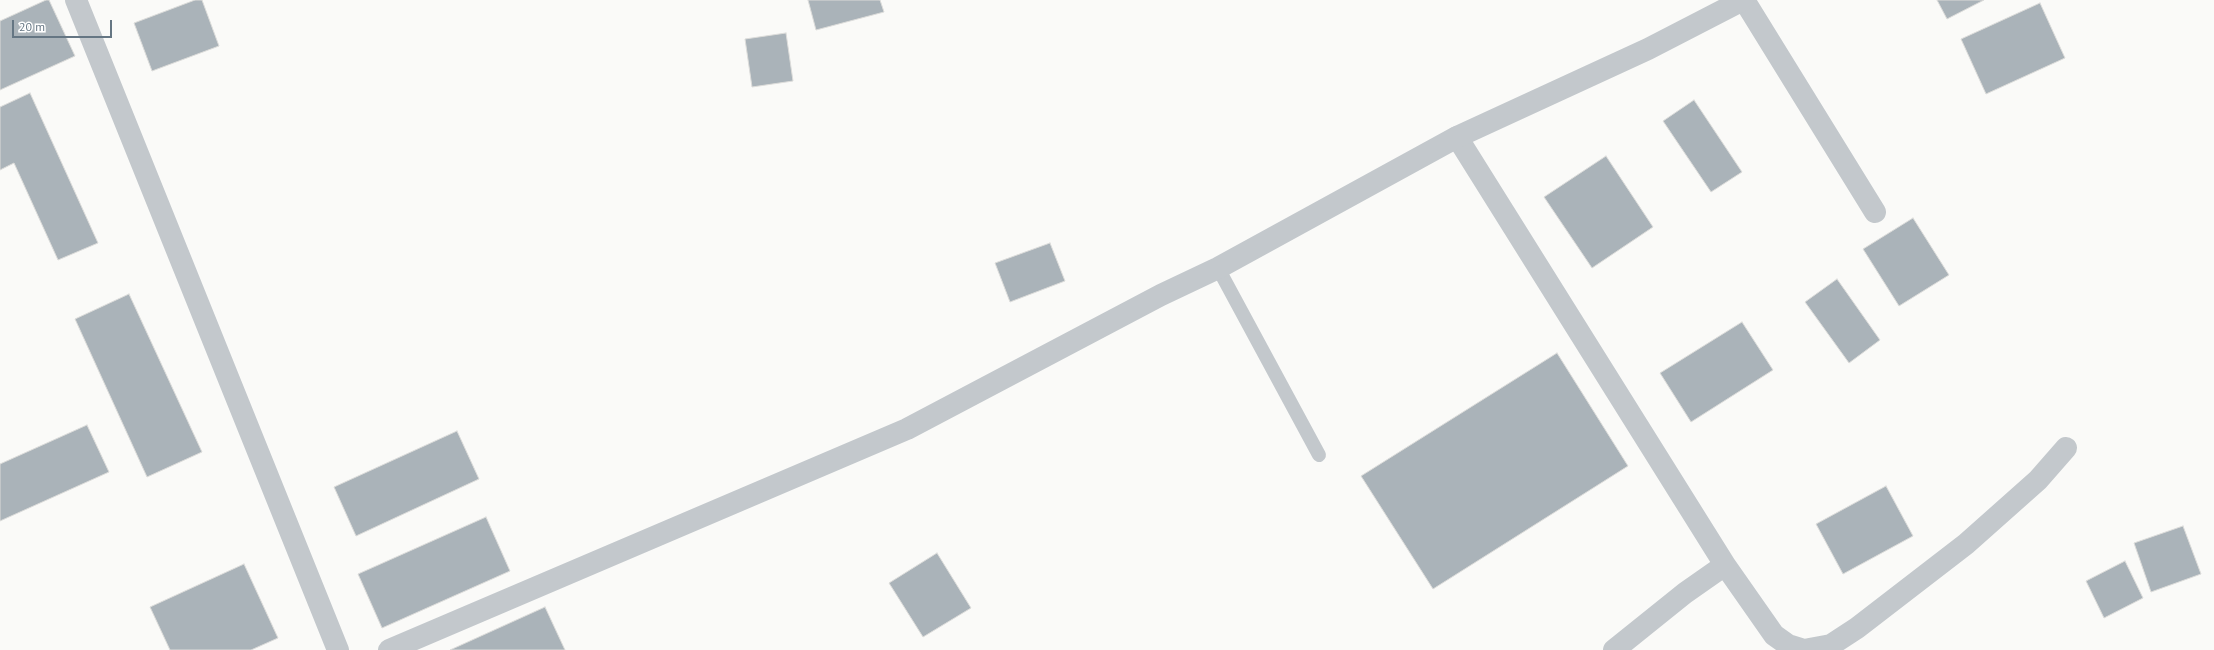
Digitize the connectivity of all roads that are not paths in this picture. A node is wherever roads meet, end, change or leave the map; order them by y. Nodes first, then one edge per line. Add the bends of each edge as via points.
1 (76, 0) edge
2 (1744, 0) edge
3 (1457, 137) junction
4 (1875, 212) dead end
5 (1218, 268) junction
6 (2066, 448) dead end
7 (1318, 455) dead end
8 (1725, 565) junction
9 (338, 650) edge
10 (389, 650) edge
11 (1614, 650) edge

1 - 9 street
2 - 3 street via 1648,49
2 - 4 street
3 - 5 street
3 - 8 street
5 - 7 lane
5 - 10 street via 1161,295 907,429
6 - 8 street via 2038,480 1966,544 1898,598 1831,645 1804,650 1788,645 1774,635
8 - 11 street via 1685,593

